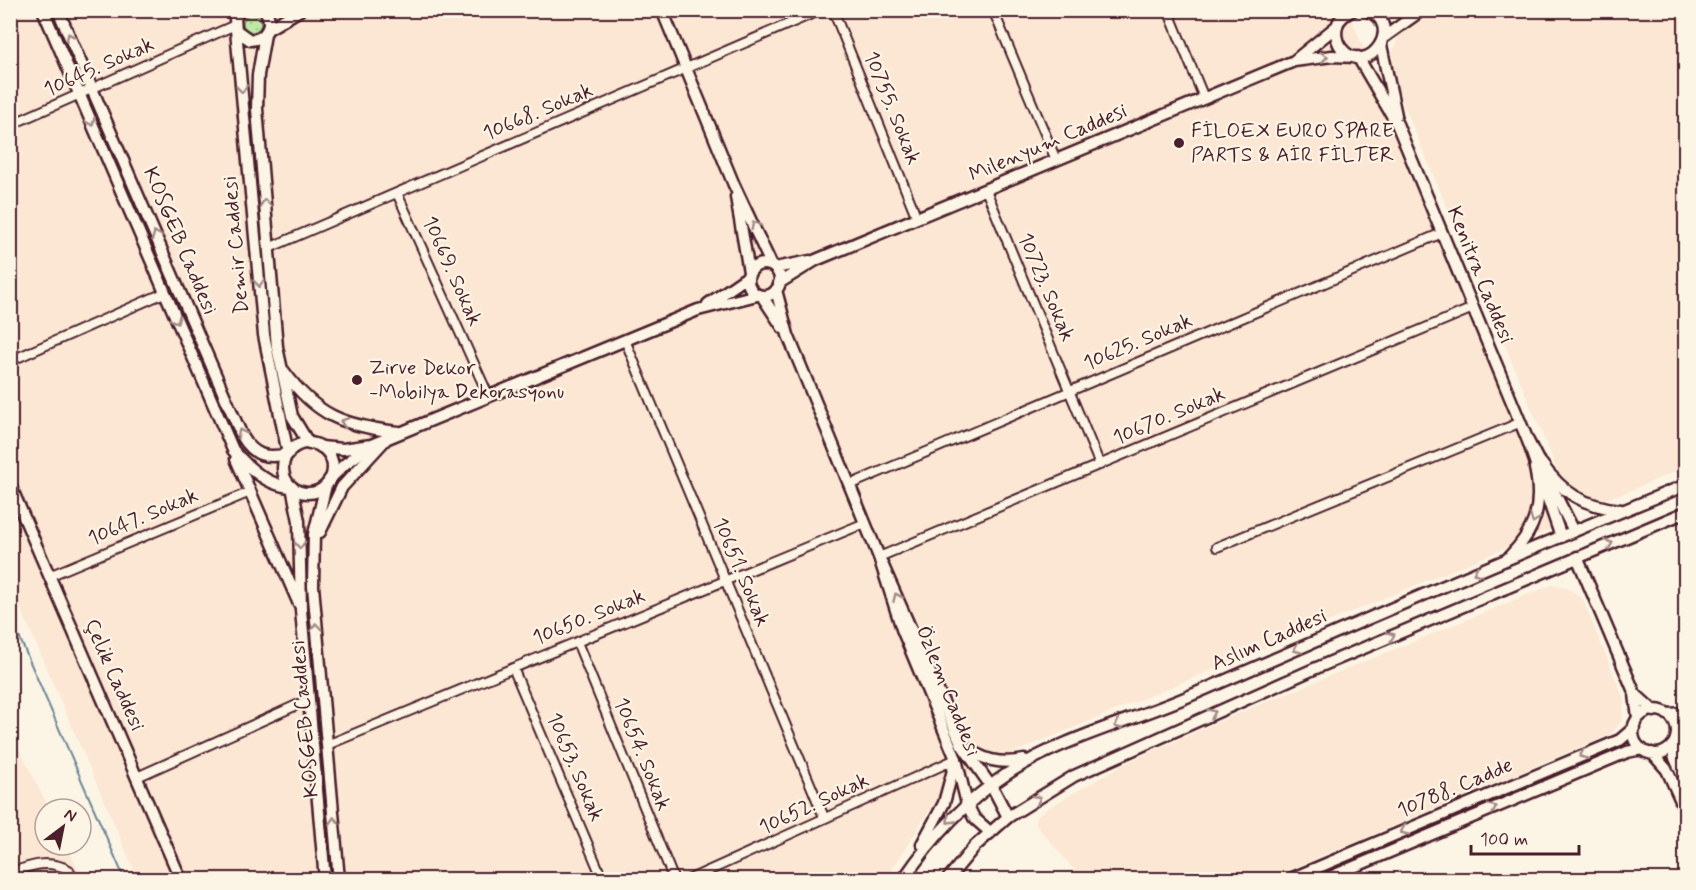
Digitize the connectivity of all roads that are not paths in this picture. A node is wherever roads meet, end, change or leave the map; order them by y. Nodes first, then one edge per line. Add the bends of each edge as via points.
1 (43, 10) edge
2 (58, 10) edge
3 (265, 10) edge
4 (300, 10) edge
5 (662, 10) edge
6 (821, 10) edge
7 (833, 10) edge
8 (993, 10) edge
9 (1168, 10) edge
10 (1353, 10) edge
11 (1398, 10) edge
12 (1422, 10) edge
13 (1368, 11) edge
14 (236, 18) edge
15 (1340, 18) edge
16 (267, 32) junction
17 (1382, 42) junction
18 (1356, 57) junction
19 (1294, 61) junction
20 (686, 68) junction
21 (93, 90) junction
22 (80, 96) junction
23 (1204, 98) junction
24 (1398, 124) junction
25 (10, 125) edge
26 (1056, 160) junction
27 (734, 185) junction
28 (986, 190) junction
29 (397, 193) junction
30 (917, 218) junction
31 (1442, 233) junction
32 (269, 248) junction
33 (816, 260) junction
34 (774, 267) junction
35 (748, 275) junction
36 (778, 287) junction
37 (164, 293) junction
38 (760, 295) junction
39 (1473, 309) junction
40 (698, 310) junction
41 (788, 335) junction
42 (626, 340) junction
43 (10, 361) edge
44 (280, 367) junction
45 (1070, 391) junction
46 (489, 397) junction
47 (1520, 423) junction
48 (402, 432) junction
49 (386, 439) junction
50 (309, 444) junction
51 (371, 445) junction
52 (321, 447) junction
53 (233, 450) junction
54 (288, 453) junction
55 (1100, 465) junction
56 (1538, 465) junction
57 (328, 483) junction
58 (10, 485) edge
59 (849, 485) junction
60 (1686, 485) edge
61 (292, 487) junction
62 (250, 492) junction
63 (1624, 510) junction
64 (1686, 512) edge
65 (865, 523) junction
66 (1574, 531) junction
67 (1562, 537) junction
68 (1218, 548) dead end
69 (313, 552) junction
70 (879, 557) junction
71 (1577, 557) junction
72 (1503, 562) junction
73 (50, 576) junction
74 (724, 581) junction
75 (301, 610) junction
76 (577, 642) junction
77 (513, 668) junction
78 (1635, 694) junction
79 (308, 700) junction
80 (1654, 711) junction
81 (1686, 713) edge
82 (1667, 714) junction
83 (1636, 723) junction
84 (1686, 729) edge
85 (1675, 740) junction
86 (327, 745) junction
87 (962, 745) junction
88 (1647, 751) junction
89 (1036, 757) junction
90 (956, 759) junction
91 (137, 777) junction
92 (1686, 783) edge
93 (990, 785) junction
94 (967, 804) junction
95 (1686, 812) edge
96 (824, 817) junction
97 (1008, 818) junction
98 (990, 832) junction
99 (911, 867) junction
100 (10, 873) edge
101 (73, 879) edge
102 (181, 879) edge
103 (325, 879) edge
104 (339, 879) edge
105 (603, 879) edge
106 (674, 879) edge
107 (688, 879) edge
108 (903, 879) edge
109 (947, 879) edge
110 (1288, 879) edge
111 (1323, 879) edge

1 - 22 street, KOSGEB Caddesi
21 -> 2 street, KOSGEB Caddesi
3 - 16 street, Demir Caddesi via 270,20
4 - 16 street
5 - 20 street
6 - 20 street, 10668. Sokak
7 - 30 street, 10755. Sokak
8 - 26 street
9 - 23 street
10 - 15 street
11 - 13 street
12 - 17 street
13 - 17 street via 1382,23
14 - 16 street via 250,40
14 - 21 street, 10645. Sokak
14 -> 54 street, Demir Caddesi via 264,335
15 - 18 street via 1338,42 1347,54
15 - 19 street
32 -> 16 street, Demir Caddesi via 257,109 258,75
17 - 18 street via 1370,55
17 - 24 street
19 -> 18 street
18 - 24 street
19 - 23 street, Milenyum Caddesi
20 - 27 street
20 - 29 street, 10668. Sokak
21 - 22 street, 10645. Sokak
54 -> 21 street, KOSGEB Caddesi via 274,457 259,455 242,436
22 - 25 street, 10645. Sokak
22 -> 37 street, KOSGEB Caddesi
23 - 26 street, Milenyum Caddesi
24 - 31 street, Kenitra Caddesi
26 - 28 street, Milenyum Caddesi
34 -> 27 street
27 - 35 street
28 - 30 street, Milenyum Caddesi
28 - 45 street, 10723. Sokak
29 - 32 street, 10668. Sokak
29 - 46 street, 10669. Sokak
30 - 33 street, Milenyum Caddesi
31 - 39 street, Kenitra Caddesi
31 - 45 street, 10625. Sokak
32 - 44 street, Demir Caddesi
33 - 34 street
33 - 36 street
34 - 35 street via 757,265
34 - 36 street via 779,274
35 - 38 street via 749,288
35 - 40 street
36 - 38 street
36 - 41 street, Özlem Caddesi
37 - 43 street
37 -> 53 street, KOSGEB Caddesi
38 - 40 street
38 - 41 street, Özlem Caddesi
39 - 47 street, Kenitra Caddesi
39 - 55 street, 10670. Sokak
40 - 42 street
41 - 59 street, Özlem Caddesi
42 - 46 street
42 - 74 street, 10651. Sokak
48 -> 44 street via 358,426 325,414 305,398
44 - 50 street, Demir Caddesi via 292,416
45 - 55 street, 10723. Sokak
45 - 59 street, 10625. Sokak
46 - 48 street
47 - 56 street, Kenitra Caddesi
47 - 68 street
48 - 49 street
49 - 51 street
49 - 69 street via 338,494
50 - 52 street
50 - 54 street
51 - 52 street
51 - 57 street
52 - 57 street via 332,462
53 - 61 street, KOSGEB Caddesi via 262,477
53 - 62 street, KOSGEB Caddesi
54 - 61 street via 283,471
55 - 70 street, 10670. Sokak
56 - 63 street via 1569,495 1596,506
56 - 66 street, Kenitra Caddesi
56 - 67 street, Kenitra Caddesi
56 -> 72 street via 1537,512 1520,544
57 - 61 street via 310,493
57 - 69 street, KOSGEB Caddesi via 317,518
58 - 73 street, Çelik Caddesi
59 - 65 street, Özlem Caddesi
60 - 63 street, Aslım Caddesi
61 -> 75 street, KOSGEB Caddesi via 299,521
62 - 73 street, 10647. Sokak
62 - 75 street, KOSGEB Caddesi
63 - 66 street, Aslım Caddesi
71 -> 64 street, Aslım Caddesi
65 - 70 street, Özlem Caddesi
65 - 74 street, 10650. Sokak
66 - 67 street, Aslım Caddesi
67 - 72 street, Aslım Caddesi
86 -> 69 street, KOSGEB Caddesi
87 -> 70 street, Özlem Caddesi
70 - 90 street, Özlem Caddesi via 902,629
71 - 78 street
97 -> 71 street, Aslım Caddesi via 1074,776 1185,724
72 -> 89 street, Aslım Caddesi via 1170,705
73 - 91 street, Çelik Caddesi
74 - 76 street, 10650. Sokak
74 - 96 street, 10651. Sokak
75 - 79 street, KOSGEB Caddesi
76 - 77 street, 10650. Sokak
76 - 106 street, 10654. Sokak
77 - 86 street, 10650. Sokak
77 - 105 street, 10653. Sokak
78 - 80 street
78 - 83 street
79 - 91 street
79 - 103 street, KOSGEB Caddesi
80 - 82 street
80 - 83 street
81 - 82 street
82 - 85 street via 1674,722
83 - 88 street via 1636,741
83 -> 110 street, 10788. Cadde via 1620,740
84 - 85 street
85 - 88 street via 1663,752
85 - 92 street via 1674,756
104 -> 86 street, KOSGEB Caddesi
87 - 89 street via 993,761
87 - 93 street, Özlem Caddesi
88 - 95 street via 1667,770
111 -> 88 street, 10788. Cadde via 1627,752
89 - 93 street, Aslım Caddesi
90 - 94 street, Özlem Caddesi
90 - 96 street, 10652. Sokak
90 - 99 street via 944,803
91 - 102 street, Çelik Caddesi
93 - 94 street, Aslım Caddesi
93 - 97 street, Özlem Caddesi
94 - 98 street, Özlem Caddesi via 974,818
94 -> 99 street, Aslım Caddesi via 936,834
96 - 107 street, 10652. Sokak
97 - 98 street, Aslım Caddesi
98 - 109 street, Aslım Caddesi
99 - 108 street, Aslım Caddesi
100 - 101 street via 38,863 56,863 69,870

